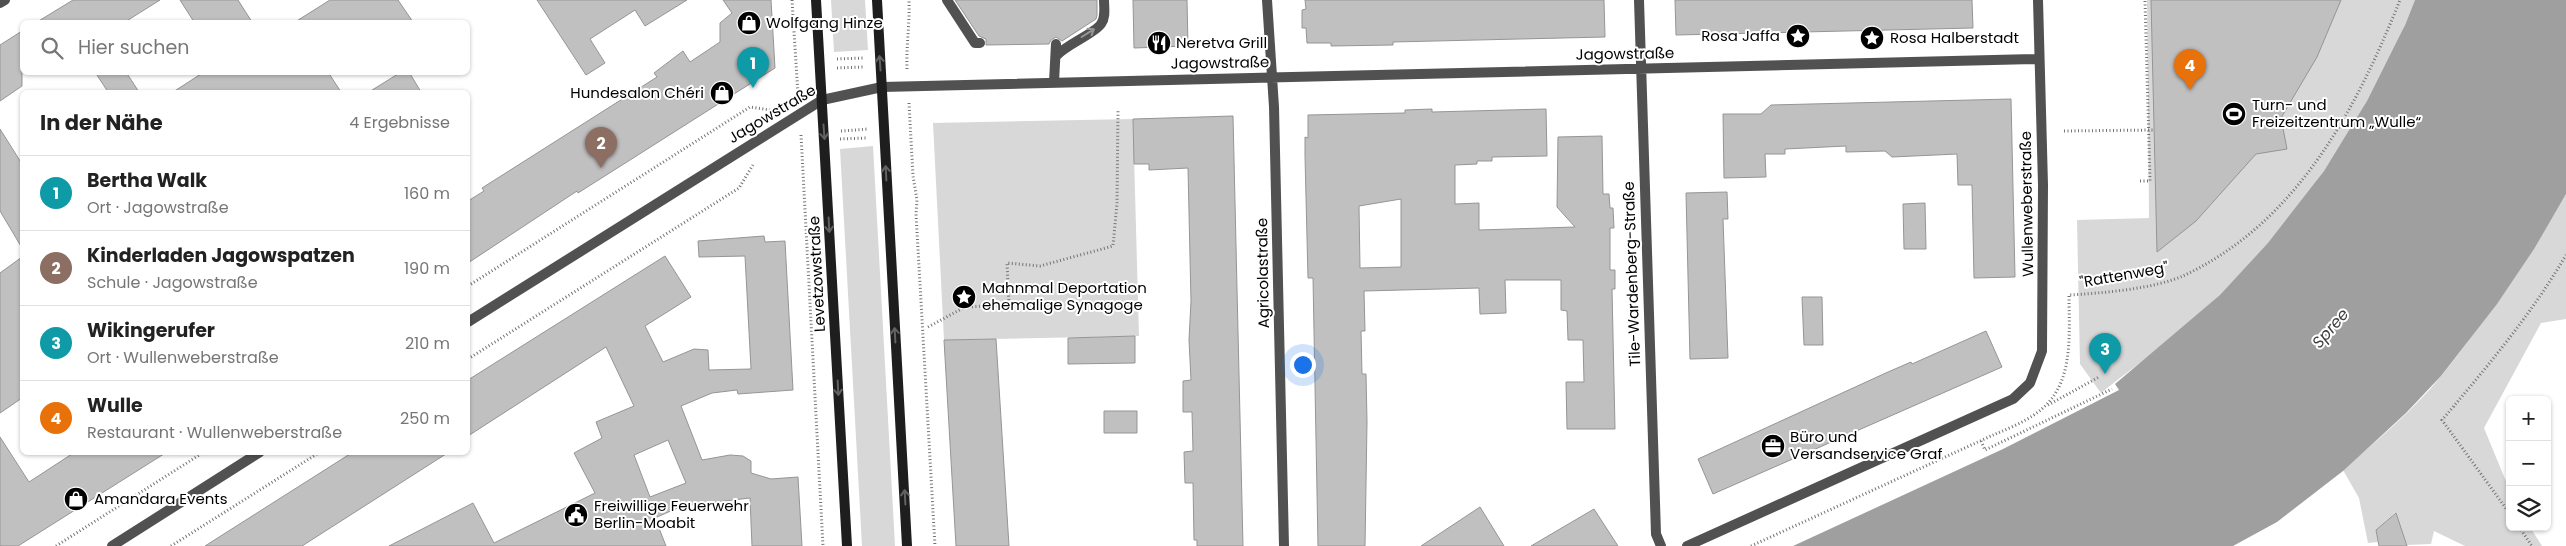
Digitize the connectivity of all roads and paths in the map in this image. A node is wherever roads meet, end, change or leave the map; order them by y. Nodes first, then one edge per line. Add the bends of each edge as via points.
1 (5, 0) edge
2 (792, 0) edge
3 (816, 0) edge
4 (877, 0) edge
5 (909, 0) edge
6 (947, 0) edge
7 (1104, 0) edge
8 (1267, 0) edge
9 (1639, 0) edge
10 (2038, 0) edge
11 (2145, 0) edge
12 (2400, 0) edge
13 (0, 3) edge
14 (980, 43) dead end
15 (1056, 44) dead end
16 (795, 50) dead end
17 (906, 51) dead end
18 (1056, 56) junction
19 (868, 58) dead end
20 (834, 59) dead end
21 (2039, 59) junction
22 (869, 67) dead end
23 (836, 68) dead end
24 (1640, 69) junction
25 (1271, 77) junction
26 (1054, 82) junction
27 (882, 87) junction
28 (822, 100) junction
29 (773, 108) dead end
30 (1118, 111) dead end
31 (910, 126) dead end
32 (871, 129) dead end
33 (2148, 130) junction
34 (2154, 130) dead end
35 (838, 131) dead end
36 (2064, 131) dead end
37 (872, 138) dead end
38 (840, 140) dead end
39 (802, 159) dead end
40 (754, 162) dead end
41 (2140, 181) dead end
42 (2566, 255) edge
43 (470, 285) edge
44 (470, 321) edge
45 (928, 327) dead end
46 (470, 358) edge
47 (2099, 377) dead end
48 (2112, 389) dead end
49 (2045, 406) junction
50 (1981, 441) junction
51 (199, 455) edge
52 (255, 455) edge
53 (315, 455) edge
54 (2506, 508) edge
55 (2522, 531) edge
56 (56, 546) edge
57 (112, 546) edge
58 (172, 546) edge
59 (823, 546) edge
60 (848, 546) edge
61 (907, 546) edge
62 (935, 546) edge
63 (1284, 546) edge
64 (1661, 546) edge
65 (1687, 546) edge
66 (1751, 546) edge
67 (2532, 546) edge

1 - 13 street
2 - 16 path
3 - 28 main road, Levetzowstraße
27 -> 4 main road
5 - 17 path
6 - 14 street via 962,18 975,43
18 -> 7 street via 1063,48 1101,25
8 - 25 street, Agricolastraße
9 - 24 street, Tile-Wardenberg-Straße
10 - 21 street, Wullenweberstraße
11 - 33 path
12 - 49 path, "Rattenweg" via 2352,106 2314,165 2258,228 2184,275 2101,293 2069,295 2065,370 2058,389
15 - 18 street
18 - 26 street
19 - 20 path
21 - 24 street, Jagowstraße
21 - 65 street, Wullenweberstraße via 2044,279 2042,351 2030,383 2013,398
22 - 23 path
24 - 25 street, Jagowstraße
24 - 64 street, Tile-Wardenberg-Straße via 1656,534
25 - 26 street, Jagowstraße
25 - 63 street, Agricolastraße
26 - 27 street, Jagowstraße
27 - 28 street, Jagowstraße
61 -> 27 main road
28 - 44 street, Jagowstraße
28 -> 60 main road, Levetzowstraße
29 - 43 path via 769,111 750,107
30 - 45 path via 1117,203 1112,246 1040,266 1007,263 1009,305 965,307
31 - 62 path via 918,200 916,214
32 - 35 path
33 - 34 path
33 - 36 path
33 - 41 path via 2150,181
37 - 38 path
39 - 59 path
40 - 46 path via 739,188
42 - 54 path via 2542,296 2442,420
47 - 49 path
48 - 50 path via 1985,450
49 - 50 path
50 - 66 path
51 - 56 path
52 - 57 street
53 - 58 path
55 - 67 path

